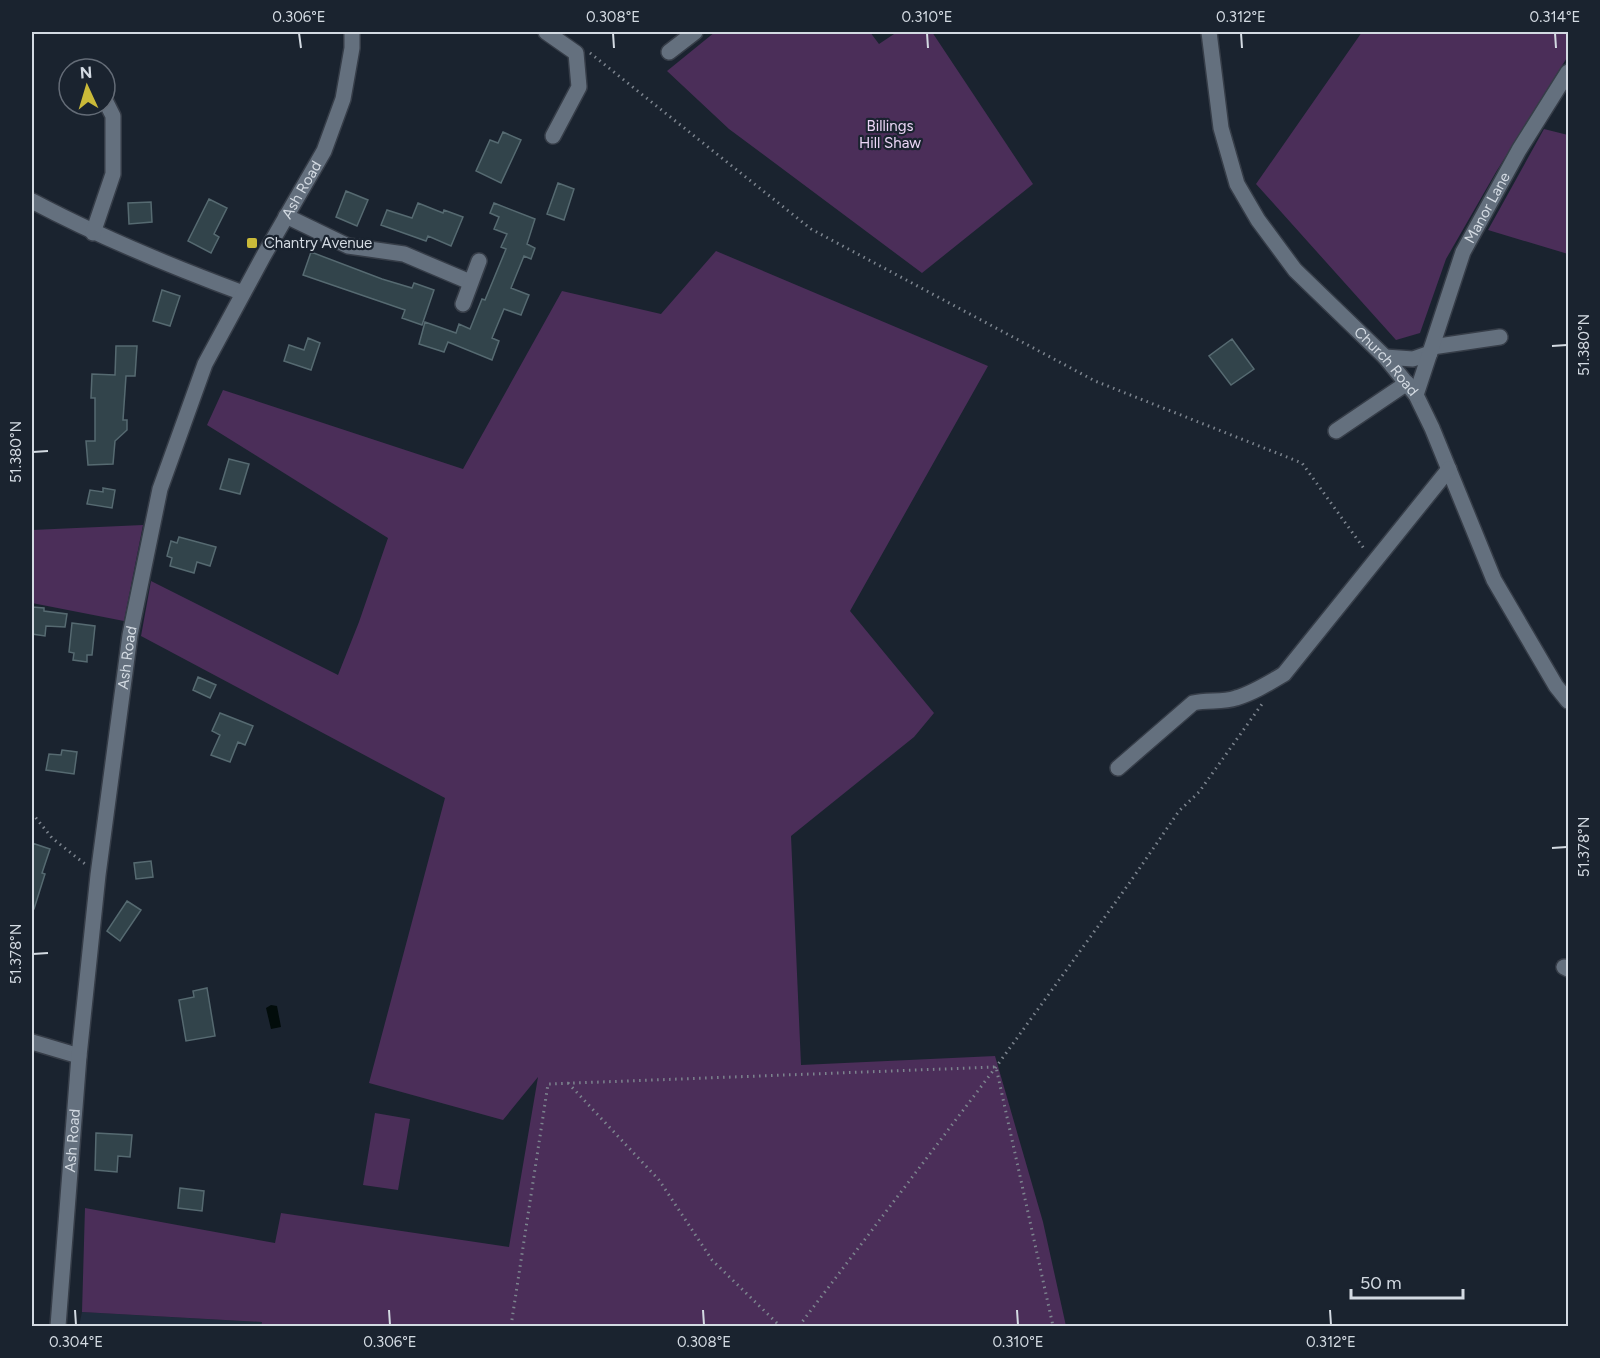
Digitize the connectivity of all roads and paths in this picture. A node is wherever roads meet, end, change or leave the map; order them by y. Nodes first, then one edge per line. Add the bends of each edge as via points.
1 (352, 32) edge
2 (546, 32) edge
3 (695, 32) edge
4 (1209, 32) edge
5 (585, 50) dead end
6 (669, 52) dead end
7 (1569, 72) edge
8 (113, 117) edge
9 (553, 136) dead end
10 (32, 201) edge
11 (286, 216) junction
12 (93, 233) junction
13 (479, 261) dead end
14 (470, 282) junction
15 (243, 293) junction
16 (463, 304) dead end
17 (1500, 337) dead end
18 (1431, 350) junction
19 (1385, 357) junction
20 (1411, 389) junction
21 (1336, 431) dead end
22 (1449, 469) junction
23 (1374, 561) junction
24 (1264, 701) dead end
25 (1569, 701) edge
26 (1118, 768) dead end
27 (32, 813) edge
28 (98, 874) junction
29 (32, 1042) edge
30 (79, 1056) junction
31 (996, 1067) junction
32 (568, 1083) junction
33 (58, 1326) edge
34 (511, 1326) edge
35 (780, 1326) edge
36 (799, 1326) edge
37 (1053, 1326) edge

1 - 11 street, Ash Road via 343,99 324,151
2 - 9 street via 576,53 579,87
3 - 6 street
4 - 19 street, Church Road via 1221,128 1237,184 1295,270
5 - 23 path via 811,229 1095,381 1302,463
7 - 18 street, Manor Lane via 1519,150 1463,252
8 - 12 street via 113,174
10 - 12 street
11 - 14 street via 348,246 404,254
11 - 15 street, Ash Road
12 - 15 street
13 - 14 street
14 - 16 street
15 - 28 street, Ash Road via 205,364 160,489 130,635
17 - 18 street
18 - 19 street via 1413,359
18 - 20 street, Manor Lane
19 - 20 street, Church Road
20 - 21 street
20 - 22 street, Church Road
22 - 23 street
22 - 25 street, Church Road via 1494,580 1556,686
23 - 26 street via 1284,674 1235,699 1193,703
24 - 31 path via 1199,792 1179,811
27 - 28 path via 52,838
28 - 30 street, Ash Road
29 - 30 street
30 - 33 street, Ash Road
31 - 32 path
31 - 36 path
31 - 37 path
32 - 34 path via 548,1084
32 - 35 path via 659,1180 712,1260

